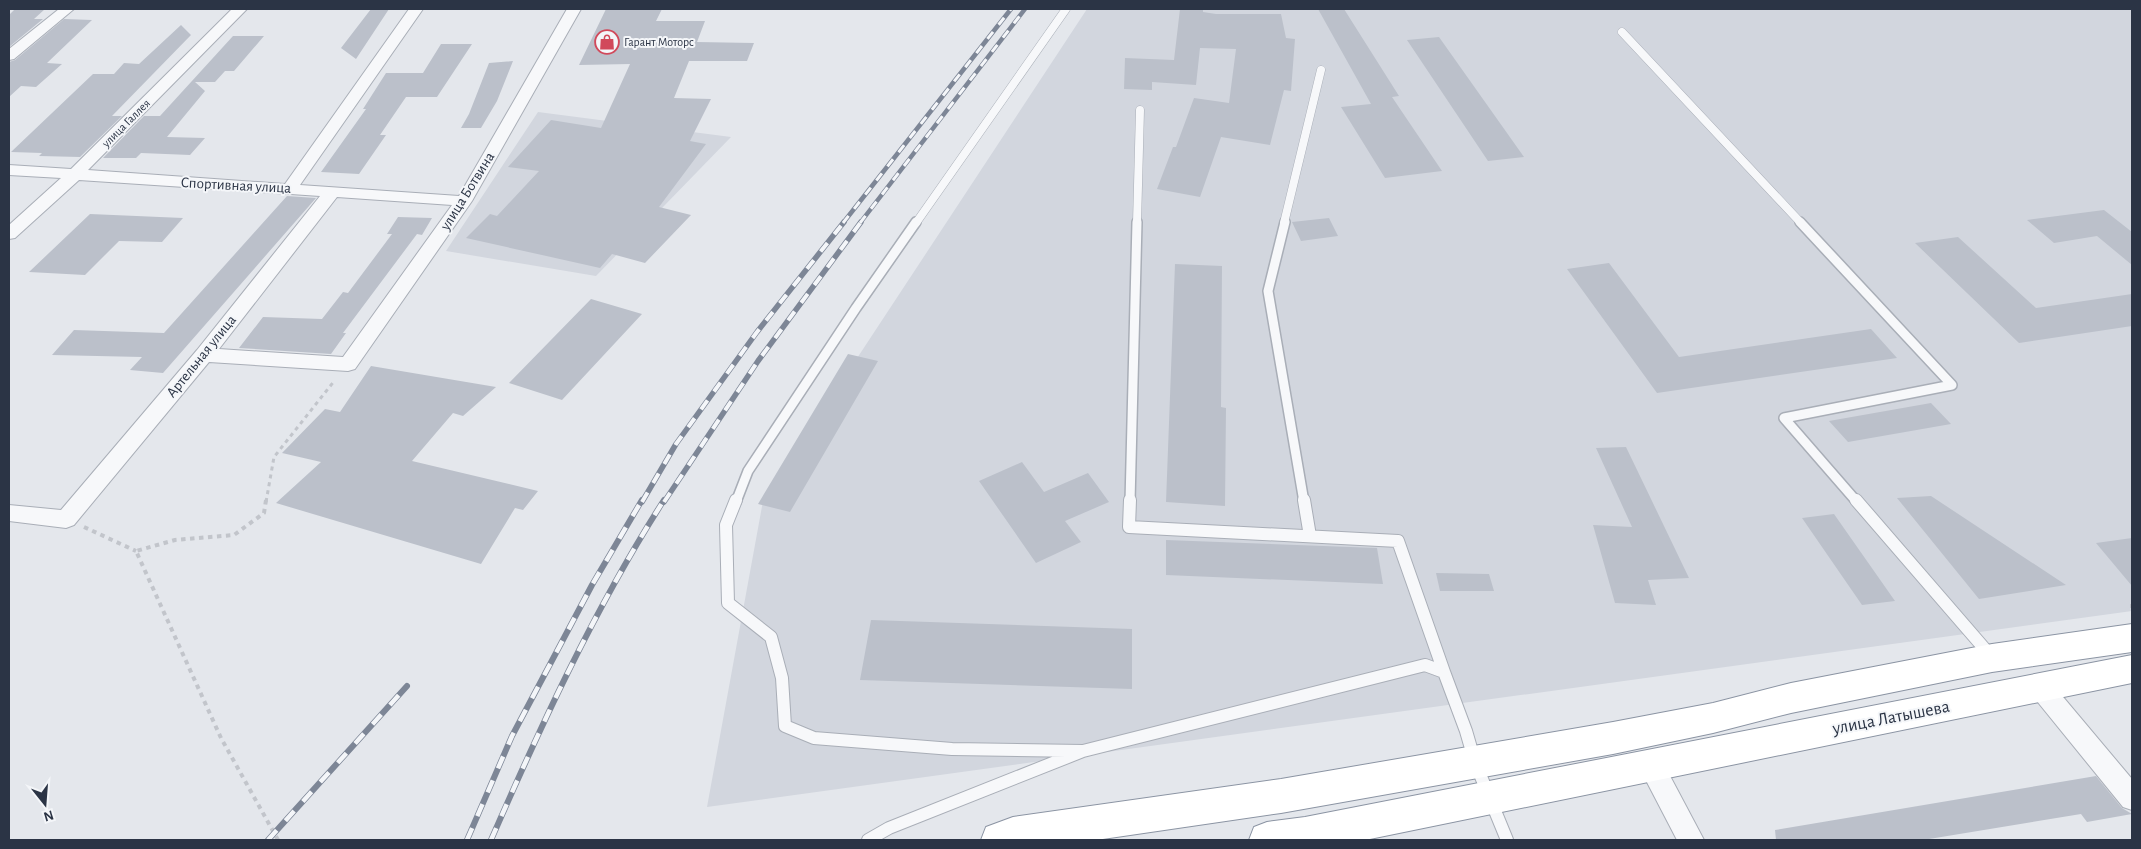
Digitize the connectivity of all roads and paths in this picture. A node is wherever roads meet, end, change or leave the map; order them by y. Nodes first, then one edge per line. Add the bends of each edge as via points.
1 (67, 9) edge
2 (240, 9) edge
3 (416, 9) edge
4 (574, 9) edge
5 (1066, 9) edge
6 (1622, 32) dead end
7 (9, 56) edge
8 (1321, 70) dead end
9 (1140, 110) dead end
10 (9, 170) edge
11 (73, 176) junction
12 (290, 188) junction
13 (333, 191) junction
14 (464, 201) junction
15 (9, 234) edge
16 (204, 355) junction
17 (348, 364) junction
18 (9, 513) edge
19 (66, 519) junction
20 (1310, 536) junction
21 (136, 551) junction
22 (2132, 638) edge
23 (1992, 658) junction
24 (2132, 669) edge
25 (1444, 672) junction
26 (2040, 687) junction
27 (1083, 751) junction
28 (1475, 762) junction
29 (1651, 765) junction
30 (1490, 797) junction
31 (2132, 798) edge
32 (278, 840) edge
33 (868, 840) edge
34 (999, 840) edge
35 (1266, 840) edge
36 (1507, 840) edge
37 (1691, 840) edge

1 - 7 street
2 - 11 street, улица Галлея
3 - 12 street
4 - 14 street, улица Ботвина
5 - 27 lane via 862,300 748,470 726,525 728,603 771,638 782,678 785,726 814,738 952,750
6 - 23 lane via 1952,385 1784,418
8 - 20 lane via 1268,291
9 - 20 lane via 1129,527
10 - 11 street, Спортивная улица
11 - 12 street, Спортивная улица
11 - 15 street, улица Галлея
12 - 13 street, Спортивная улица
13 - 14 street, Спортивная улица
13 - 16 street, Артельная улица
14 - 17 street, улица Ботвина
16 - 17 street
16 - 19 street, Артельная улица
17 - 21 path via 274,457 264,513 234,535 175,540
18 - 19 street
19 - 21 path
20 - 25 lane via 1398,541
21 - 32 path via 221,738
22 - 23 highway
23 - 28 highway via 1791,698 1712,718
24 - 26 highway, улица Латышева
25 - 27 lane via 1425,665
25 - 28 lane
26 - 29 highway, улица Латышева
26 - 31 street
27 - 33 lane via 889,828
28 - 30 lane
28 - 34 highway via 1281,796 1013,835
29 - 30 highway, улица Латышева
29 - 37 street
30 - 35 highway, улица Латышева
30 - 36 lane

